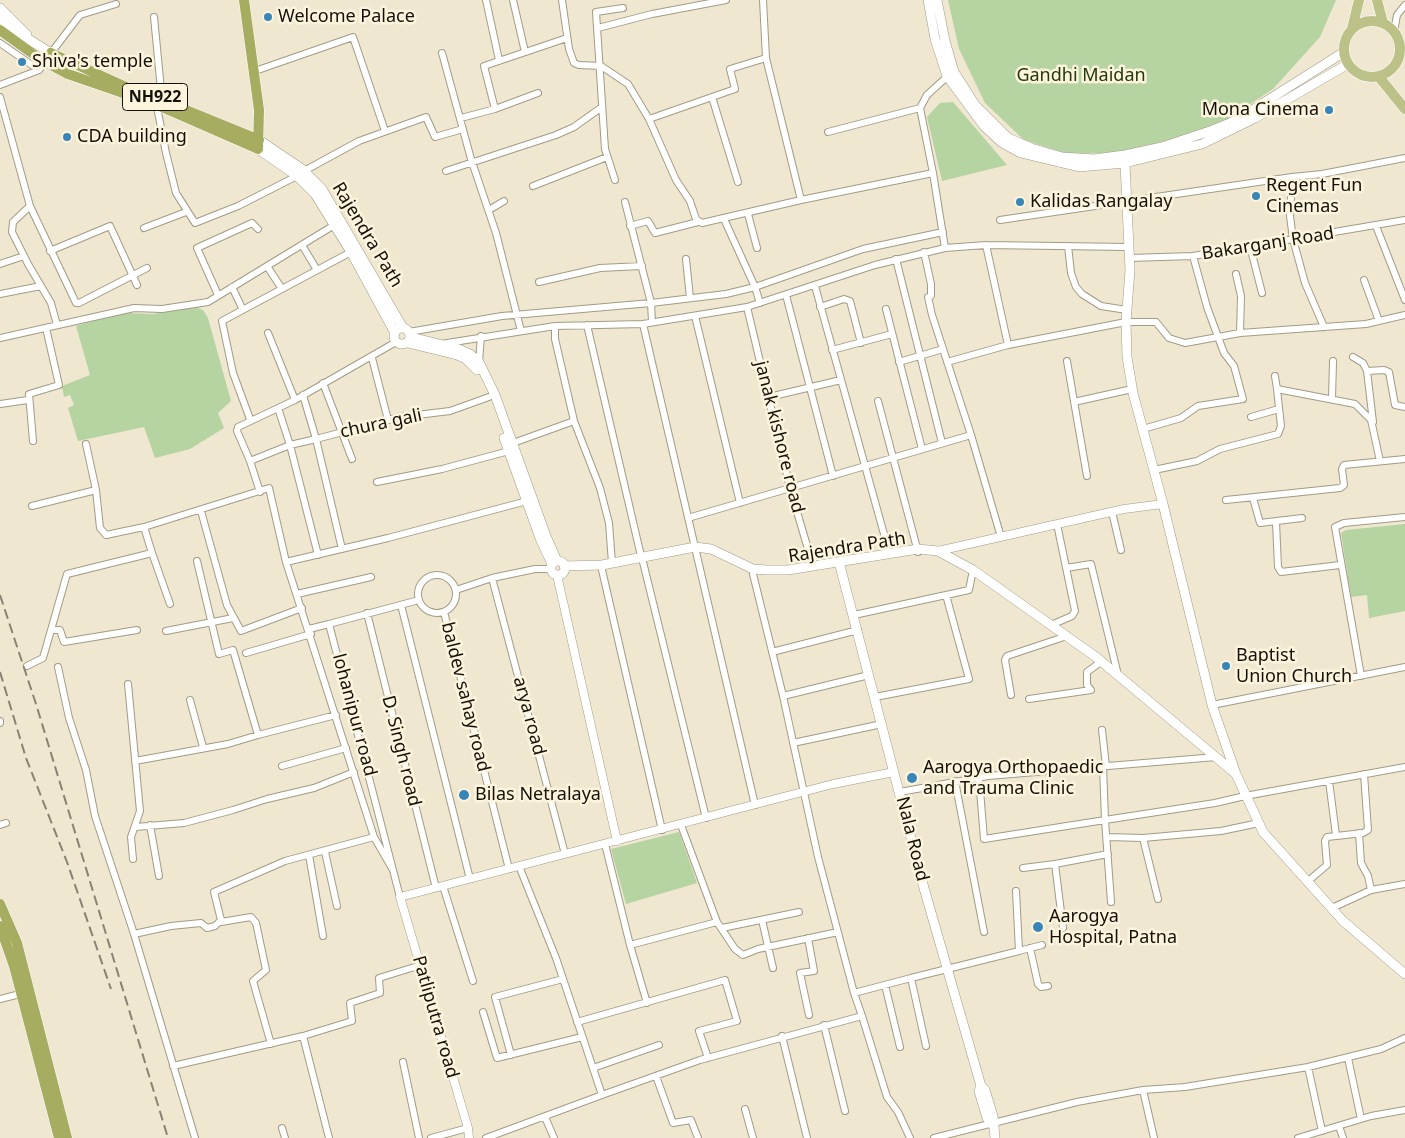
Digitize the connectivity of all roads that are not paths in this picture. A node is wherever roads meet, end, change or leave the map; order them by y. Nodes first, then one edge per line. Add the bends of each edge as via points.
1 (238, 0) edge
2 (244, 0) edge
3 (486, 0) edge
4 (513, 0) edge
5 (562, 0) edge
6 (726, 0) edge
7 (763, 0) edge
8 (928, 0) edge
9 (937, 0) edge
10 (1359, 0) edge
11 (1377, 0) edge
12 (116, 4) dead end
13 (1405, 4) edge
14 (0, 8) edge
15 (623, 8) dead end
16 (154, 16) dead end
17 (0, 18) edge
18 (1382, 23) junction
19 (598, 28) junction
20 (1352, 29) junction
21 (0, 30) edge
22 (1394, 32) junction
23 (29, 37) junction
24 (567, 38) junction
25 (0, 43) edge
26 (51, 52) junction
27 (525, 52) junction
28 (1344, 52) junction
29 (442, 53) dead end
30 (1400, 53) junction
31 (766, 58) junction
32 (499, 60) junction
33 (41, 63) junction
34 (72, 64) junction
35 (1348, 64) junction
36 (1405, 65) edge
37 (601, 66) junction
38 (254, 71) junction
39 (68, 74) junction
40 (951, 74) junction
41 (1379, 77) junction
42 (0, 85) edge
43 (538, 93) dead end
44 (0, 97) edge
45 (712, 97) junction
46 (157, 100) junction
47 (602, 107) junction
48 (920, 108) junction
49 (495, 109) junction
50 (1405, 109) edge
51 (461, 118) junction
52 (649, 119) junction
53 (463, 129) junction
54 (385, 131) junction
55 (828, 132) dead end
56 (255, 143) junction
57 (607, 157) junction
58 (1405, 158) edge
59 (1125, 159) junction
60 (472, 162) junction
61 (446, 171) dead end
62 (301, 173) junction
63 (932, 173) junction
64 (1292, 177) junction
65 (615, 180) dead end
66 (738, 182) dead end
67 (533, 186) dead end
68 (801, 200) junction
69 (504, 201) dead end
70 (625, 202) dead end
71 (1126, 202) junction
72 (30, 206) junction
73 (489, 210) junction
74 (186, 212) junction
75 (748, 214) junction
76 (724, 219) junction
77 (1000, 220) dead end
78 (1405, 220) edge
79 (698, 222) junction
80 (338, 223) junction
81 (630, 226) junction
82 (1376, 226) junction
83 (144, 228) dead end
84 (258, 229) dead end
85 (943, 232) junction
86 (1293, 239) junction
87 (302, 245) junction
88 (986, 245) junction
89 (1068, 246) junction
90 (1250, 246) junction
91 (1128, 247) junction
92 (757, 248) dead end
93 (944, 248) junction
94 (50, 251) junction
95 (351, 252) junction
96 (924, 252) junction
97 (24, 256) junction
98 (1193, 256) junction
99 (1129, 258) junction
100 (686, 259) dead end
101 (896, 259) junction
102 (0, 264) edge
103 (267, 266) junction
104 (642, 266) junction
105 (147, 268) dead end
106 (317, 270) junction
107 (1236, 274) dead end
108 (133, 276) junction
109 (1364, 280) dead end
110 (539, 282) dead end
111 (137, 285) dead end
112 (41, 286) junction
113 (755, 286) junction
114 (814, 286) junction
115 (232, 287) junction
116 (282, 289) junction
117 (1262, 293) dead end
118 (0, 294) edge
119 (786, 295) junction
120 (218, 296) junction
121 (690, 298) junction
122 (1405, 298) edge
123 (651, 303) junction
124 (760, 303) junction
125 (820, 306) junction
126 (747, 307) junction
127 (886, 309) dead end
128 (243, 310) junction
129 (1127, 310) junction
130 (518, 315) junction
131 (1405, 315) edge
132 (695, 316) junction
133 (1380, 321) junction
134 (652, 322) junction
135 (1126, 322) junction
136 (643, 324) junction
137 (57, 325) junction
138 (587, 325) junction
139 (555, 326) junction
140 (1324, 327) junction
141 (46, 328) junction
142 (521, 331) junction
143 (268, 333) dead end
144 (1240, 333) junction
145 (892, 334) junction
146 (404, 336) junction
147 (481, 336) junction
148 (1218, 336) junction
149 (0, 338) edge
150 (861, 343) junction
151 (1008, 345) junction
152 (437, 347) junction
153 (943, 349) junction
154 (832, 350) junction
155 (920, 356) junction
156 (1353, 356) dead end
157 (372, 358) junction
158 (1067, 361) dead end
159 (1334, 361) dead end
160 (479, 362) junction
161 (899, 362) junction
162 (947, 362) junction
163 (1367, 372) junction
164 (1275, 376) dead end
165 (840, 380) junction
166 (322, 383) junction
167 (810, 387) junction
168 (1132, 389) junction
169 (1277, 389) junction
170 (303, 395) junction
171 (489, 397) junction
172 (769, 397) junction
173 (1332, 398) junction
174 (28, 400) junction
175 (295, 400) junction
176 (878, 401) dead end
177 (1074, 402) junction
178 (0, 404) edge
179 (1405, 407) edge
180 (278, 408) junction
181 (1278, 409) junction
182 (1251, 417) dead end
183 (250, 419) junction
184 (388, 420) junction
185 (574, 421) junction
186 (1373, 424) junction
187 (1143, 429) junction
188 (341, 432) junction
189 (971, 435) junction
190 (316, 439) junction
191 (33, 441) dead end
192 (942, 443) junction
193 (86, 444) dead end
194 (290, 445) junction
195 (511, 447) junction
196 (922, 449) junction
197 (893, 458) junction
198 (352, 459) dead end
199 (1405, 459) edge
200 (250, 461) junction
201 (1380, 461) junction
202 (864, 466) junction
203 (1154, 470) junction
204 (834, 476) junction
205 (1087, 476) dead end
206 (377, 482) dead end
207 (790, 488) junction
208 (96, 490) junction
209 (260, 492) junction
210 (1253, 498) junction
211 (1226, 500) dead end
212 (527, 501) junction
213 (740, 503) junction
214 (1164, 504) junction
215 (32, 506) dead end
216 (201, 511) junction
217 (1112, 512) junction
218 (1405, 517) edge
219 (688, 518) junction
220 (1302, 518) dead end
221 (1276, 522) junction
222 (1057, 524) junction
223 (144, 528) junction
224 (1001, 537) junction
225 (342, 549) junction
226 (696, 550) junction
227 (1120, 550) dead end
228 (920, 551) junction
229 (938, 551) junction
230 (889, 552) junction
231 (152, 553) junction
232 (318, 555) junction
233 (642, 559) junction
234 (197, 561) dead end
235 (286, 562) junction
236 (612, 563) junction
237 (840, 564) junction
238 (1340, 565) junction
239 (813, 566) junction
240 (558, 568) junction
241 (1066, 568) junction
242 (602, 570) junction
243 (973, 570) junction
244 (788, 572) junction
245 (753, 574) junction
246 (371, 577) dead end
247 (492, 578) junction
248 (456, 590) junction
249 (298, 594) junction
250 (946, 595) junction
251 (419, 600) junction
252 (170, 604) dead end
253 (401, 605) junction
254 (302, 608) junction
255 (444, 612) junction
256 (367, 614) junction
257 (854, 615) junction
258 (233, 618) junction
259 (213, 623) junction
260 (329, 624) junction
261 (1051, 625) junction
262 (52, 630) junction
263 (137, 630) dead end
264 (858, 630) junction
265 (166, 631) dead end
266 (310, 632) junction
267 (1067, 636) junction
268 (772, 652) junction
269 (246, 653) dead end
270 (1102, 662) junction
271 (27, 666) dead end
272 (58, 667) dead end
273 (1405, 667) edge
274 (869, 675) junction
275 (1118, 675) junction
276 (1360, 676) junction
277 (128, 684) dead end
278 (1011, 695) dead end
279 (783, 696) junction
280 (875, 696) junction
281 (1029, 699) dead end
282 (190, 700) dead end
283 (1212, 705) junction
284 (336, 715) junction
285 (882, 724) junction
286 (1102, 730) dead end
287 (258, 735) junction
288 (793, 742) junction
289 (203, 747) junction
290 (346, 748) junction
291 (1216, 757) junction
292 (134, 761) junction
293 (282, 766) dead end
294 (1105, 766) junction
295 (1405, 767) edge
296 (354, 772) junction
297 (894, 772) junction
298 (1236, 774) junction
299 (1364, 774) junction
300 (979, 778) junction
301 (955, 781) junction
302 (1328, 781) junction
303 (804, 792) junction
304 (900, 792) junction
305 (1246, 796) junction
306 (755, 805) junction
307 (706, 818) junction
308 (1105, 820) junction
309 (1259, 823) junction
310 (680, 824) junction
311 (150, 826) junction
312 (136, 827) junction
313 (662, 830) junction
314 (1360, 833) junction
315 (1336, 835) junction
316 (374, 837) junction
317 (1107, 837) junction
318 (1143, 838) junction
319 (617, 841) junction
320 (605, 844) junction
321 (325, 852) junction
322 (565, 854) junction
323 (1108, 854) junction
324 (309, 855) junction
325 (133, 859) dead end
326 (1054, 864) junction
327 (519, 866) junction
328 (509, 868) junction
329 (1023, 868) dead end
330 (393, 870) junction
331 (159, 876) dead end
332 (470, 879) junction
333 (1307, 882) junction
334 (1405, 884) edge
335 (439, 887) junction
336 (1371, 890) junction
337 (1016, 891) dead end
338 (400, 897) junction
339 (1158, 899) dead end
340 (1112, 902) dead end
341 (0, 904) edge
342 (337, 906) dead end
343 (1332, 908) junction
344 (798, 912) dead end
345 (762, 920) junction
346 (221, 922) junction
347 (717, 922) junction
348 (0, 926) edge
349 (722, 928) junction
350 (1063, 928) dead end
351 (838, 932) junction
352 (984, 932) dead end
353 (134, 934) junction
354 (323, 936) dead end
355 (808, 938) junction
356 (630, 945) junction
357 (1042, 945) dead end
358 (768, 947) junction
359 (1030, 948) junction
360 (1019, 951) junction
361 (421, 966) junction
362 (774, 968) dead end
363 (947, 968) junction
364 (1404, 972) edge
365 (911, 978) junction
366 (563, 979) junction
367 (473, 981) dead end
368 (885, 985) junction
369 (1048, 986) dead end
370 (854, 993) junction
371 (20, 994) junction
372 (0, 999) edge
373 (647, 1003) junction
374 (483, 1012) dead end
375 (809, 1015) dead end
376 (862, 1016) junction
377 (577, 1022) junction
378 (824, 1025) junction
379 (302, 1036) junction
380 (782, 1036) junction
381 (582, 1037) junction
382 (1405, 1038) edge
383 (271, 1044) junction
384 (659, 1045) dead end
385 (926, 1046) dead end
386 (900, 1047) dead end
387 (511, 1055) junction
388 (708, 1058) junction
389 (1348, 1058) junction
390 (403, 1062) dead end
391 (173, 1066) junction
392 (1308, 1067) junction
393 (593, 1068) junction
394 (656, 1076) junction
395 (1143, 1090) junction
396 (602, 1095) junction
397 (745, 1108) dead end
398 (1405, 1110) edge
399 (846, 1111) dead end
400 (545, 1117) junction
401 (1361, 1119) junction
402 (992, 1124) junction
403 (1339, 1126) junction
404 (282, 1128) dead end
405 (468, 1128) junction
406 (1322, 1131) junction
407 (59, 1138) edge
408 (67, 1138) edge
409 (195, 1138) edge
410 (285, 1138) edge
411 (329, 1138) edge
412 (419, 1138) edge
413 (431, 1138) edge
414 (468, 1138) edge
415 (486, 1138) edge
416 (554, 1138) edge
417 (698, 1138) edge
418 (753, 1138) edge
419 (807, 1138) edge
420 (910, 1138) edge
421 (934, 1138) edge
422 (995, 1138) edge
423 (1154, 1138) edge
424 (1298, 1138) edge
425 (1342, 1138) edge

1 - 56 highway via 252,92
2 - 38 highway
3 - 32 street
4 - 27 street
5 - 24 street
6 - 19 street
7 - 31 street
8 - 40 main road via 935,39
9 - 40 main road
10 - 20 main road
11 - 18 main road
12 - 26 street via 80,15
13 - 22 street via 1397,15
14 - 23 main road
15 - 19 street via 596,12
16 - 46 street
17 - 23 main road
18 - 20 main road via 1367,22
18 - 22 main road
19 - 37 street
20 - 28 main road via 1345,39
21 - 33 highway, NH922
22 - 30 main road
23 - 26 main road
24 - 27 street
24 - 37 street via 574,63
25 - 33 street
26 - 33 highway
26 - 34 highway, Rajendra Path / NH922
27 - 32 street
28 - 35 main road
28 - 59 main road via 1235,120 1199,136
29 - 51 street
30 - 36 main road
30 - 41 main road via 1396,64
31 - 45 street via 730,69 735,89
31 - 68 street
32 - 49 street via 483,68
33 - 39 highway, NH922
33 - 42 street
34 - 39 highway
34 - 46 highway, Rajendra Path / NH922
35 - 41 main road via 1356,73
35 - 59 main road via 1224,135 1178,152
37 - 47 street
37 - 52 street via 628,84
38 - 54 street via 353,37
38 - 56 highway via 259,110
39 - 46 highway, Rajendra Path / NH922
40 - 48 street via 927,95
40 - 59 main road via 975,105 1008,138 1062,156
41 - 50 main road
43 - 49 street
44 - 72 street
45 - 52 street
45 - 66 street
46 - 56 highway, Rajendra Path / NH922
46 - 74 street via 176,193
47 - 57 street
47 - 60 street via 574,127 556,135
48 - 55 street
48 - 63 street
49 - 51 street
51 - 53 street
52 - 79 street
53 - 54 street via 435,137 426,117
53 - 60 street
54 - 62 street via 359,141
56 - 62 main road, Rajendra Path
57 - 65 street
57 - 67 street
58 - 64 street
59 - 71 main road
60 - 61 street
60 - 73 street
62 - 74 street via 238,206 195,223
62 - 80 main road, Rajendra Path
63 - 68 street
63 - 85 street
64 - 71 street
64 - 86 street via 1290,216
68 - 75 street
69 - 73 street
70 - 81 street
71 - 77 street
71 - 91 main road
72 - 94 street
72 - 97 street via 12,225 12,232
73 - 130 street
74 - 83 street
75 - 76 street
75 - 92 street
76 - 79 street
76 - 113 street
78 - 82 street, Bakarganj Road
79 - 81 street via 655,233 648,221
80 - 87 street
80 - 95 main road, Rajendra Path
80 - 146 main road, Rajendra Path
81 - 104 street
82 - 86 street, Bakarganj Road
82 - 122 street
84 - 120 street via 252,223 197,248
85 - 93 street
85 - 113 street via 863,249
86 - 90 street, Bakarganj Road
86 - 140 street via 1304,283
87 - 103 street
87 - 106 street
88 - 89 street
88 - 93 street
88 - 151 street
89 - 91 street
89 - 129 street via 1071,273 1082,294 1101,306
90 - 98 street, Bakarganj Road
90 - 117 street
91 - 99 main road
93 - 96 street
94 - 108 street via 110,226
94 - 108 street via 76,303
95 - 106 street
95 - 146 main road, Rajendra Path
96 - 101 street
96 - 153 street via 932,284 931,296 928,297
97 - 102 street
97 - 112 street
98 - 99 street, Bakarganj Road
98 - 148 street
99 - 129 main road
100 - 121 street
101 - 114 street
101 - 155 street
103 - 115 street
103 - 116 street
104 - 110 street via 600,268
104 - 123 street
105 - 108 street
106 - 116 street
107 - 144 street via 1241,296
108 - 111 street
109 - 133 street
112 - 118 street
112 - 137 street via 51,303
113 - 121 street via 726,294
113 - 124 street
114 - 119 street
114 - 125 street
115 - 120 street
115 - 128 street
116 - 128 street
119 - 124 street
119 - 167 street
120 - 137 street via 208,302 162,309 134,308
121 - 123 street
123 - 130 street
123 - 134 street
124 - 126 street
125 - 150 street via 850,301
125 - 154 street
126 - 132 street
126 - 172 street, janak kishore road
127 - 145 street
128 - 183 street via 224,319 222,324 233,373
129 - 135 main road
130 - 142 street
130 - 146 street
131 - 133 street
132 - 134 street
132 - 213 street
133 - 140 street
134 - 136 street
135 - 148 street via 1156,322 1169,338 1185,343
135 - 151 street
135 - 168 main road
136 - 138 street
136 - 219 street
137 - 141 street
138 - 139 street
138 - 233 street
139 - 142 street
139 - 185 street via 555,339
140 - 144 street
141 - 149 street
141 - 174 street via 59,384 31,393
142 - 147 street
143 - 175 street
144 - 148 street
145 - 150 street
145 - 161 street
146 - 152 main road
146 - 157 street
147 - 152 street
147 - 160 street
148 - 187 street via 1224,353 1234,366 1243,399 1198,406 1181,418
150 - 154 street
151 - 162 street
152 - 160 main road via 459,349
152 - 171 main road via 466,359 480,375
153 - 155 street
153 - 162 street
154 - 165 street
155 - 161 street
155 - 192 street
156 - 163 street via 1363,363
157 - 166 street
157 - 184 street
158 - 177 street
159 - 173 street
160 - 195 main road
161 - 196 street
162 - 189 street
163 - 179 street via 1389,372 1395,405
163 - 186 street
164 - 169 street
165 - 167 street
165 - 202 street
166 - 170 street
166 - 188 street
167 - 172 street
167 - 204 street
168 - 177 street
168 - 187 main road
169 - 173 street
169 - 181 street
170 - 175 street
170 - 190 street, chura gali
171 - 184 street, chura gali via 450,411
171 - 195 main road
172 - 207 street, janak kishore road
173 - 186 street via 1354,404
174 - 178 street
174 - 191 street
175 - 180 street
176 - 197 street
177 - 205 street
180 - 183 street
180 - 194 street
181 - 182 street
181 - 203 street via 1281,431 1273,437 1220,449 1197,461
183 - 200 street via 237,429
184 - 188 street, chura gali
185 - 195 street
185 - 236 street via 600,488 609,523
186 - 201 street
187 - 203 main road
188 - 190 street, chura gali
188 - 198 street
189 - 192 street
189 - 224 street
190 - 194 street
190 - 225 street
192 - 196 street
193 - 208 street
194 - 200 street
194 - 232 street
195 - 206 street via 442,469
195 - 212 main road
195 - 240 main road
196 - 197 street
197 - 202 street
197 - 228 street
199 - 201 street
200 - 209 street
201 - 210 street via 1344,465 1344,485 1340,488
202 - 204 street
202 - 230 street
203 - 214 main road
204 - 207 street
207 - 213 street
207 - 239 street, janak kishore road
208 - 215 street
208 - 223 street via 100,528 106,535
209 - 216 street
209 - 235 street via 269,488
210 - 211 street
210 - 221 street via 1258,521 1264,524
212 - 225 street
212 - 240 main road
213 - 219 street
214 - 217 street
214 - 283 main road
216 - 223 street
216 - 258 street
217 - 222 street
217 - 227 street
218 - 238 street via 1339,524 1334,532
219 - 226 street
220 - 221 street
221 - 238 street via 1281,572
222 - 224 street
222 - 241 street
223 - 231 street
224 - 229 street
225 - 232 street
226 - 233 main road, Rajendra Path
226 - 244 main road, Rajendra Path via 711,549 753,569
226 - 245 main road, Rajendra Path
226 - 306 street
228 - 229 main road
228 - 230 main road, Rajendra Path
228 - 237 main road, Rajendra Path
229 - 243 main road
230 - 237 main road, Rajendra Path
231 - 252 street
231 - 262 street via 67,574
232 - 235 street
233 - 236 main road, Rajendra Path
233 - 242 main road, Rajendra Path
233 - 307 street
234 - 259 street
235 - 249 street
236 - 240 main road, Rajendra Path
237 - 239 main road, Rajendra Path
237 - 244 main road, Rajendra Path
237 - 257 main road, Nala Road
238 - 276 street
239 - 244 main road, Rajendra Path
240 - 242 main road, Rajendra Path
240 - 247 street
240 - 319 street
241 - 261 street via 1075,613
241 - 275 street via 1091,564
242 - 313 street
243 - 250 street via 969,590
243 - 261 main road
244 - 245 main road, Rajendra Path
245 - 268 street
246 - 249 street
247 - 248 street
247 - 322 street, arya road
248 - 251 street via 447,577 434,575 423,581
248 - 255 street via 453,605
249 - 254 street
250 - 257 street
250 - 280 street via 969,679
251 - 253 street
251 - 255 street via 426,610
253 - 256 street
253 - 332 street
254 - 258 street via 241,631
254 - 266 street
255 - 328 street, baldev sahay road
256 - 260 street
256 - 335 street, D. Singh road
257 - 264 main road, Nala Road
258 - 259 street
259 - 265 street
259 - 287 street via 219,654 233,650
260 - 266 street
260 - 330 street, lohanipur road
261 - 267 main road
262 - 263 street via 60,630 64,642
262 - 271 street via 42,658
264 - 268 street
264 - 274 main road, Nala Road
266 - 269 street
266 - 284 street
267 - 270 main road
267 - 278 street via 1007,656
268 - 279 street
270 - 275 main road
270 - 281 street via 1088,672 1087,685 1091,690
272 - 353 street via 95,816
273 - 276 street
274 - 279 street
274 - 280 main road, Nala Road
275 - 291 main road
276 - 283 street
277 - 292 street
279 - 288 street
280 - 285 main road, Nala Road
282 - 289 street
283 - 298 main road
284 - 287 street
284 - 290 street
285 - 288 street
285 - 297 main road, Nala Road
286 - 294 street
287 - 289 street
288 - 303 street
289 - 292 street
290 - 293 street
290 - 296 street
291 - 294 street
291 - 298 main road
292 - 312 street via 140,811
294 - 300 street
294 - 308 street
295 - 299 street
296 - 311 street via 314,788 184,823
296 - 316 street
297 - 303 street
297 - 304 main road, Nala Road
298 - 305 main road
299 - 302 street
299 - 314 street via 1369,824 1368,830
300 - 301 street
300 - 308 street via 984,839
301 - 304 street
301 - 352 street
302 - 305 street
302 - 315 street
303 - 306 street
303 - 351 street
304 - 363 main road, Nala Road
305 - 308 street
305 - 309 main road
306 - 307 street
307 - 310 street
308 - 317 street
309 - 318 street via 1221,831
309 - 333 main road
310 - 313 street
310 - 347 street
311 - 312 street
311 - 331 street
312 - 325 street via 132,837
313 - 319 street
314 - 315 street
314 - 336 street via 1361,863
315 - 333 street via 1325,838 1326,868
316 - 321 street
316 - 330 street
317 - 318 street
317 - 323 street
318 - 339 street
319 - 320 street
320 - 322 street
320 - 356 street
321 - 324 street
321 - 342 street
322 - 327 street
323 - 326 street
323 - 340 street
324 - 346 street via 285,860 214,892
324 - 354 street
326 - 329 street
326 - 350 street
327 - 328 street
327 - 366 street
328 - 332 street
330 - 338 street, lohanipur road
332 - 335 street
333 - 343 main road
334 - 336 street
335 - 338 street
335 - 367 street, D. Singh road
336 - 343 street
337 - 360 street
338 - 361 street, Patliputra road
341 - 408 highway via 17,943
343 - 364 main road
344 - 345 street
345 - 349 street
345 - 358 street
346 - 353 street via 208,928 201,923
346 - 383 street via 251,916 255,920 266,970 252,981
347 - 349 street
347 - 356 street
348 - 371 highway
349 - 358 street via 735,950 743,955
351 - 355 street
351 - 370 street
353 - 391 street
355 - 358 street
355 - 375 street via 814,971 800,973
356 - 373 street
357 - 359 street
358 - 362 street
359 - 360 street
359 - 369 street via 1038,984
360 - 363 street
361 - 379 street via 379,978 380,993 350,1003 352,1021
361 - 405 street, Patliputra road
363 - 365 street
363 - 402 main road, Nala Road via 981,1086 979,1091
365 - 368 street
365 - 385 street
366 - 377 street
366 - 387 street via 495,997
368 - 370 street
368 - 386 street
370 - 376 street
371 - 372 street
371 - 407 highway
373 - 377 street
373 - 388 street via 725,980 737,1021 699,1031
374 - 387 street via 497,1058
376 - 378 street
376 - 420 street via 887,1097
377 - 381 street
378 - 380 street
378 - 399 street
379 - 383 street
379 - 411 street
380 - 388 street
380 - 419 street
381 - 387 street
381 - 393 street
382 - 389 street via 1390,1046
383 - 391 street
384 - 393 street
388 - 394 street
389 - 392 street
389 - 401 street
390 - 412 street
391 - 409 street
392 - 395 street
392 - 406 street
393 - 396 street
394 - 396 street
394 - 417 street via 673,1123 692,1120
395 - 402 street via 1077,1102
395 - 423 street
396 - 400 street
397 - 418 street
398 - 401 street
400 - 415 street
400 - 416 street
401 - 403 street
402 - 421 street
402 - 422 main road
403 - 406 street
403 - 425 street
404 - 410 street
405 - 413 street
405 - 414 street, Patliputra road
406 - 424 street

